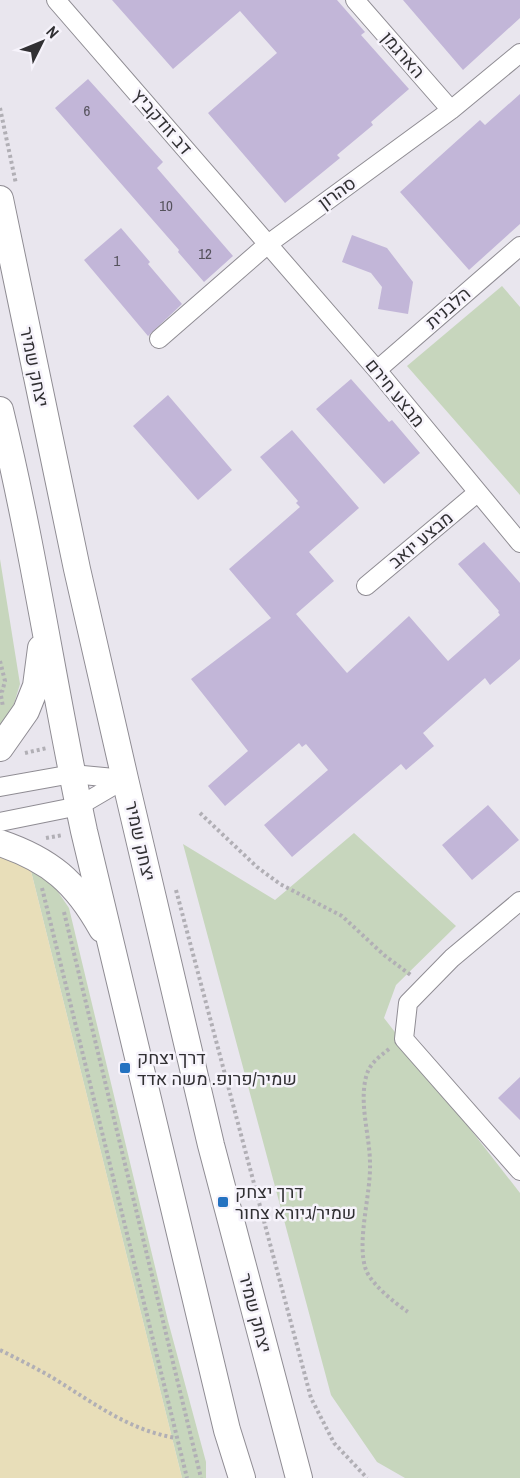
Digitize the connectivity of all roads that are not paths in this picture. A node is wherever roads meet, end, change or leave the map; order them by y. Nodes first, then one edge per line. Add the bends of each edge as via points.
1 (56, 0) edge
2 (356, 0) edge
3 (520, 53) edge
4 (451, 110) junction
5 (9, 194) edge
6 (268, 244) junction
7 (520, 246) edge
8 (159, 339) dead end
9 (377, 370) junction
10 (0, 410) edge
11 (477, 493) junction
12 (520, 543) edge
13 (366, 586) dead end
14 (45, 624) junction
15 (7, 739) edge
16 (72, 774) junction
17 (125, 779) junction
18 (0, 787) edge
19 (79, 806) junction
20 (0, 822) edge
21 (0, 843) edge
22 (520, 901) edge
23 (113, 950) junction
24 (520, 1171) edge
25 (282, 1420) junction
26 (227, 1430) junction
27 (223, 1478) edge
28 (242, 1478) edge
29 (299, 1478) edge
30 (317, 1478) edge

1 - 6 street, דב זודקביץ
2 - 4 street, הארגמן
3 - 4 street, סהרון
4 - 6 street, סהרון
5 - 17 main road, יצחק שמיר via 74,558
6 - 8 street, סהרון
6 - 9 street, מבצע חירם
7 - 9 street, הלבנית
9 - 11 street, מבצע חירם
10 - 14 main road
11 - 12 street, מבצע חירם
11 - 13 street, מבצע יואב
14 - 15 main road via 36,686 26,711
14 - 16 main road
16 - 17 street
16 - 18 street
16 - 19 main road
17 - 19 street
17 - 25 main road, יצחק שמיר via 211,1145
19 - 20 street
19 - 23 main road
21 - 23 main road via 48,865 70,883
22 - 24 street via 452,958 408,1004 404,1039
23 - 26 main road
25 - 29 main road, יצחק שמיר
25 - 30 main road
26 - 27 main road
26 - 28 main road

